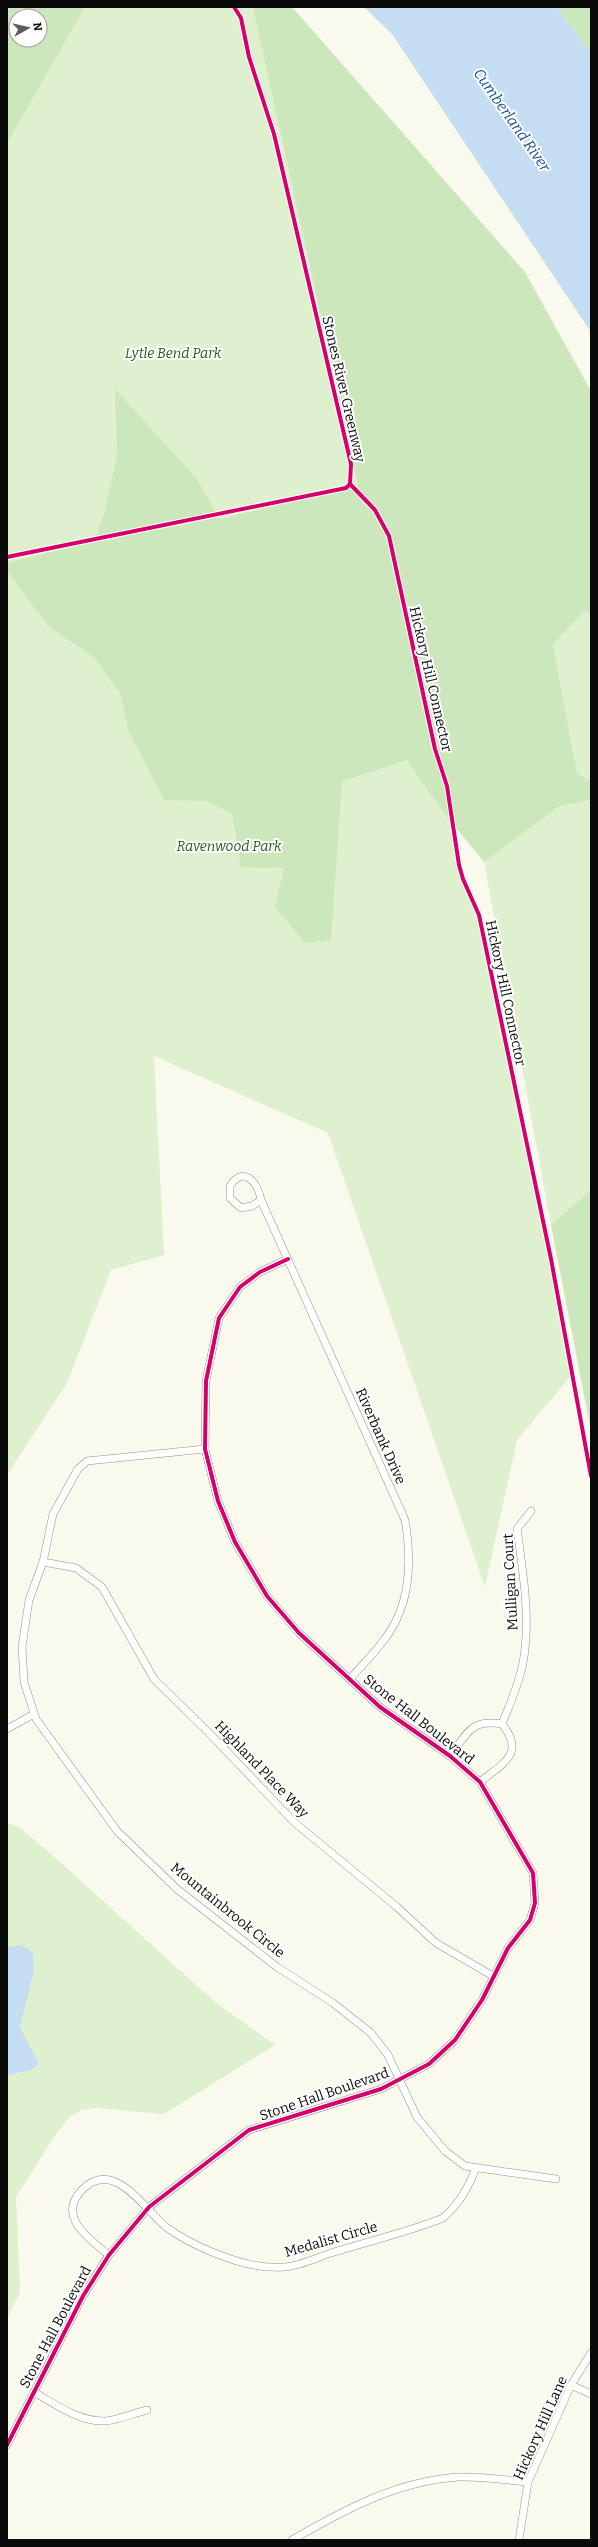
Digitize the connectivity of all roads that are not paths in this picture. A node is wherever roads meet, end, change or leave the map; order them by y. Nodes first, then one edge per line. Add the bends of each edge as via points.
1 (261, 1200) junction
2 (288, 1259) junction
3 (205, 1449) junction
4 (531, 1511) dead end
5 (43, 1562) junction
6 (350, 1679) junction
7 (34, 1714) junction
8 (502, 1724) junction
9 (7, 1729) edge
10 (450, 1756) junction
11 (480, 1782) junction
12 (493, 1976) junction
13 (398, 2080) junction
14 (476, 2168) junction
15 (556, 2179) dead end
16 (148, 2207) junction
17 (109, 2255) junction
18 (591, 2353) edge
19 (571, 2385) junction
20 (34, 2392) junction
21 (591, 2394) edge
22 (147, 2410) dead end
23 (7, 2444) edge
24 (528, 2482) junction
25 (292, 2540) edge
26 (519, 2540) edge

1 - 1 street, Riverbank Drive via 260,1191 252,1179 239,1178 230,1186 230,1198 241,1208 252,1206
1 - 2 street, Riverbank Drive
2 - 3 street, Stone Hall Boulevard via 260,1272 240,1287 219,1318 206,1381
2 - 6 street, Riverbank Drive via 405,1520 410,1547 410,1573 400,1614 385,1640
3 - 5 street, Mountainbrook Circle via 87,1461 78,1469 53,1514
3 - 6 street, Stone Hall Boulevard via 223,1514 235,1542 267,1596 299,1633
4 - 8 street, Mulligan Court via 517,1529 526,1614 523,1664
5 - 7 street, Mountainbrook Circle via 29,1600 22,1647 24,1682
5 - 12 street, Highland Place Way via 76,1568 102,1587 154,1679 295,1823 397,1907 436,1943
6 - 10 street, Stone Hall Boulevard via 380,1707
7 - 9 street
7 - 13 street, Mountainbrook Circle via 117,1831 177,1889 277,1967 333,2003 371,2033 388,2055
8 - 10 street via 486,1722 474,1726
8 - 11 street via 512,1736 513,1749 508,1760
10 - 11 street, Stone Hall Boulevard
11 - 12 street, Stone Hall Boulevard via 533,1873 536,1886 530,1920 508,1948
12 - 13 street, Stone Hall Boulevard via 482,2000 455,2040 429,2064
13 - 14 street, Mountainbrook Circle via 417,2118 445,2151 465,2166
13 - 16 street, Stone Hall Boulevard via 381,2089 249,2130
14 - 15 street, Mountainbrook Circle
14 - 16 street, Medalist Circle via 466,2193 443,2218 285,2267 252,2264 193,2243 166,2226
16 - 17 street, Stone Hall Boulevard
16 - 17 street, Medalist Circle via 123,2185 113,2180 94,2182 79,2193 73,2211 77,2226
17 - 20 street, Stone Hall Boulevard via 83,2296
18 - 19 street, Hickory Hill Lane
19 - 21 street
19 - 24 street, Hickory Hill Lane
20 - 22 street via 65,2410 94,2420 106,2421
20 - 23 street, Stone Hall Boulevard
24 - 25 street via 459,2477 427,2482 387,2492 338,2513
24 - 26 street, Hickory Hill Lane

